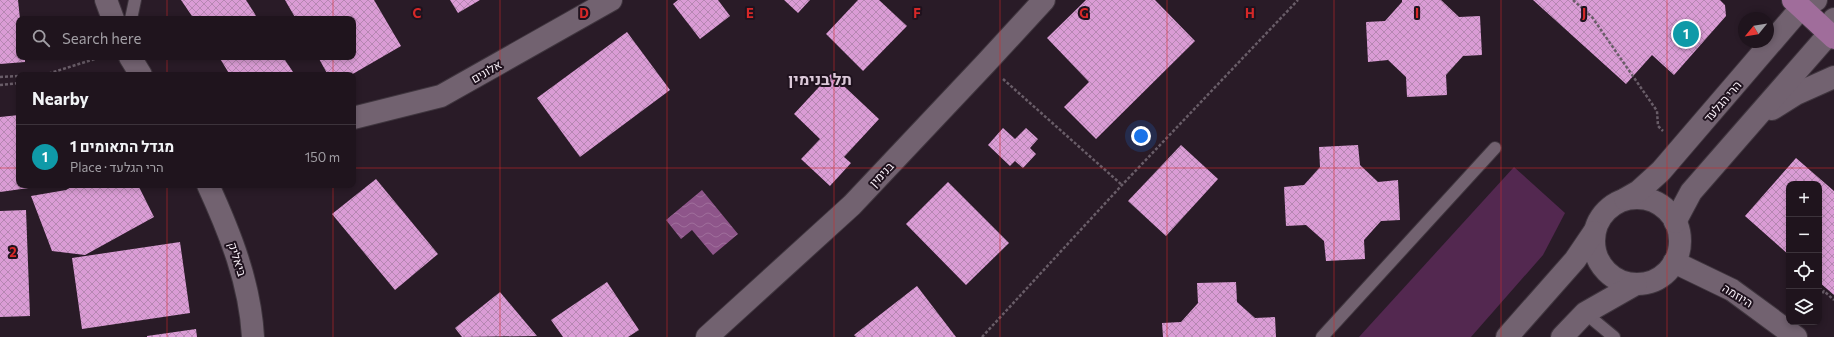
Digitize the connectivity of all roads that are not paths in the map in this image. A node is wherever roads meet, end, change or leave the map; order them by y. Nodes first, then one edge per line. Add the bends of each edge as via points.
1 (106, 0) edge
2 (135, 0) edge
3 (611, 0) edge
4 (1044, 0) edge
5 (1803, 3) edge
6 (113, 16) edge
7 (132, 16) edge
8 (1832, 30) edge
9 (132, 60) edge
10 (139, 72) edge
11 (1834, 77) edge
12 (356, 117) edge
13 (1752, 122) junction
14 (1496, 148) dead end
15 (209, 188) edge
16 (1625, 199) junction
17 (1675, 222) junction
18 (1594, 232) junction
19 (1674, 262) junction
20 (1636, 284) junction
21 (1585, 313) junction
22 (253, 337) edge
23 (707, 337) edge
24 (1322, 337) edge
25 (1507, 337) edge
26 (1562, 337) edge
27 (1614, 337) edge
28 (1796, 337) edge

1 - 6 street
2 - 7 lane
3 - 12 street, אלונים via 441,96
4 - 23 street, בנימין via 852,205
5 - 8 main road
5 - 16 street, הרי הגלעד via 1681,148 1650,182
8 - 13 street
9 - 10 street
11 - 13 street via 1796,94
13 - 17 street via 1692,192
14 - 24 lane
15 - 22 street, ביאליק via 228,228 244,281
16 - 17 street via 1637,198 1659,205
16 - 18 street via 1605,211
17 - 19 street via 1679,235 1679,249
18 - 20 street via 1594,245 1603,268 1613,277
18 - 25 street via 1575,260
19 - 20 street via 1658,278 1648,283
19 - 28 street, היוזמה via 1732,290
20 - 21 street
21 - 26 street
21 - 27 lane

